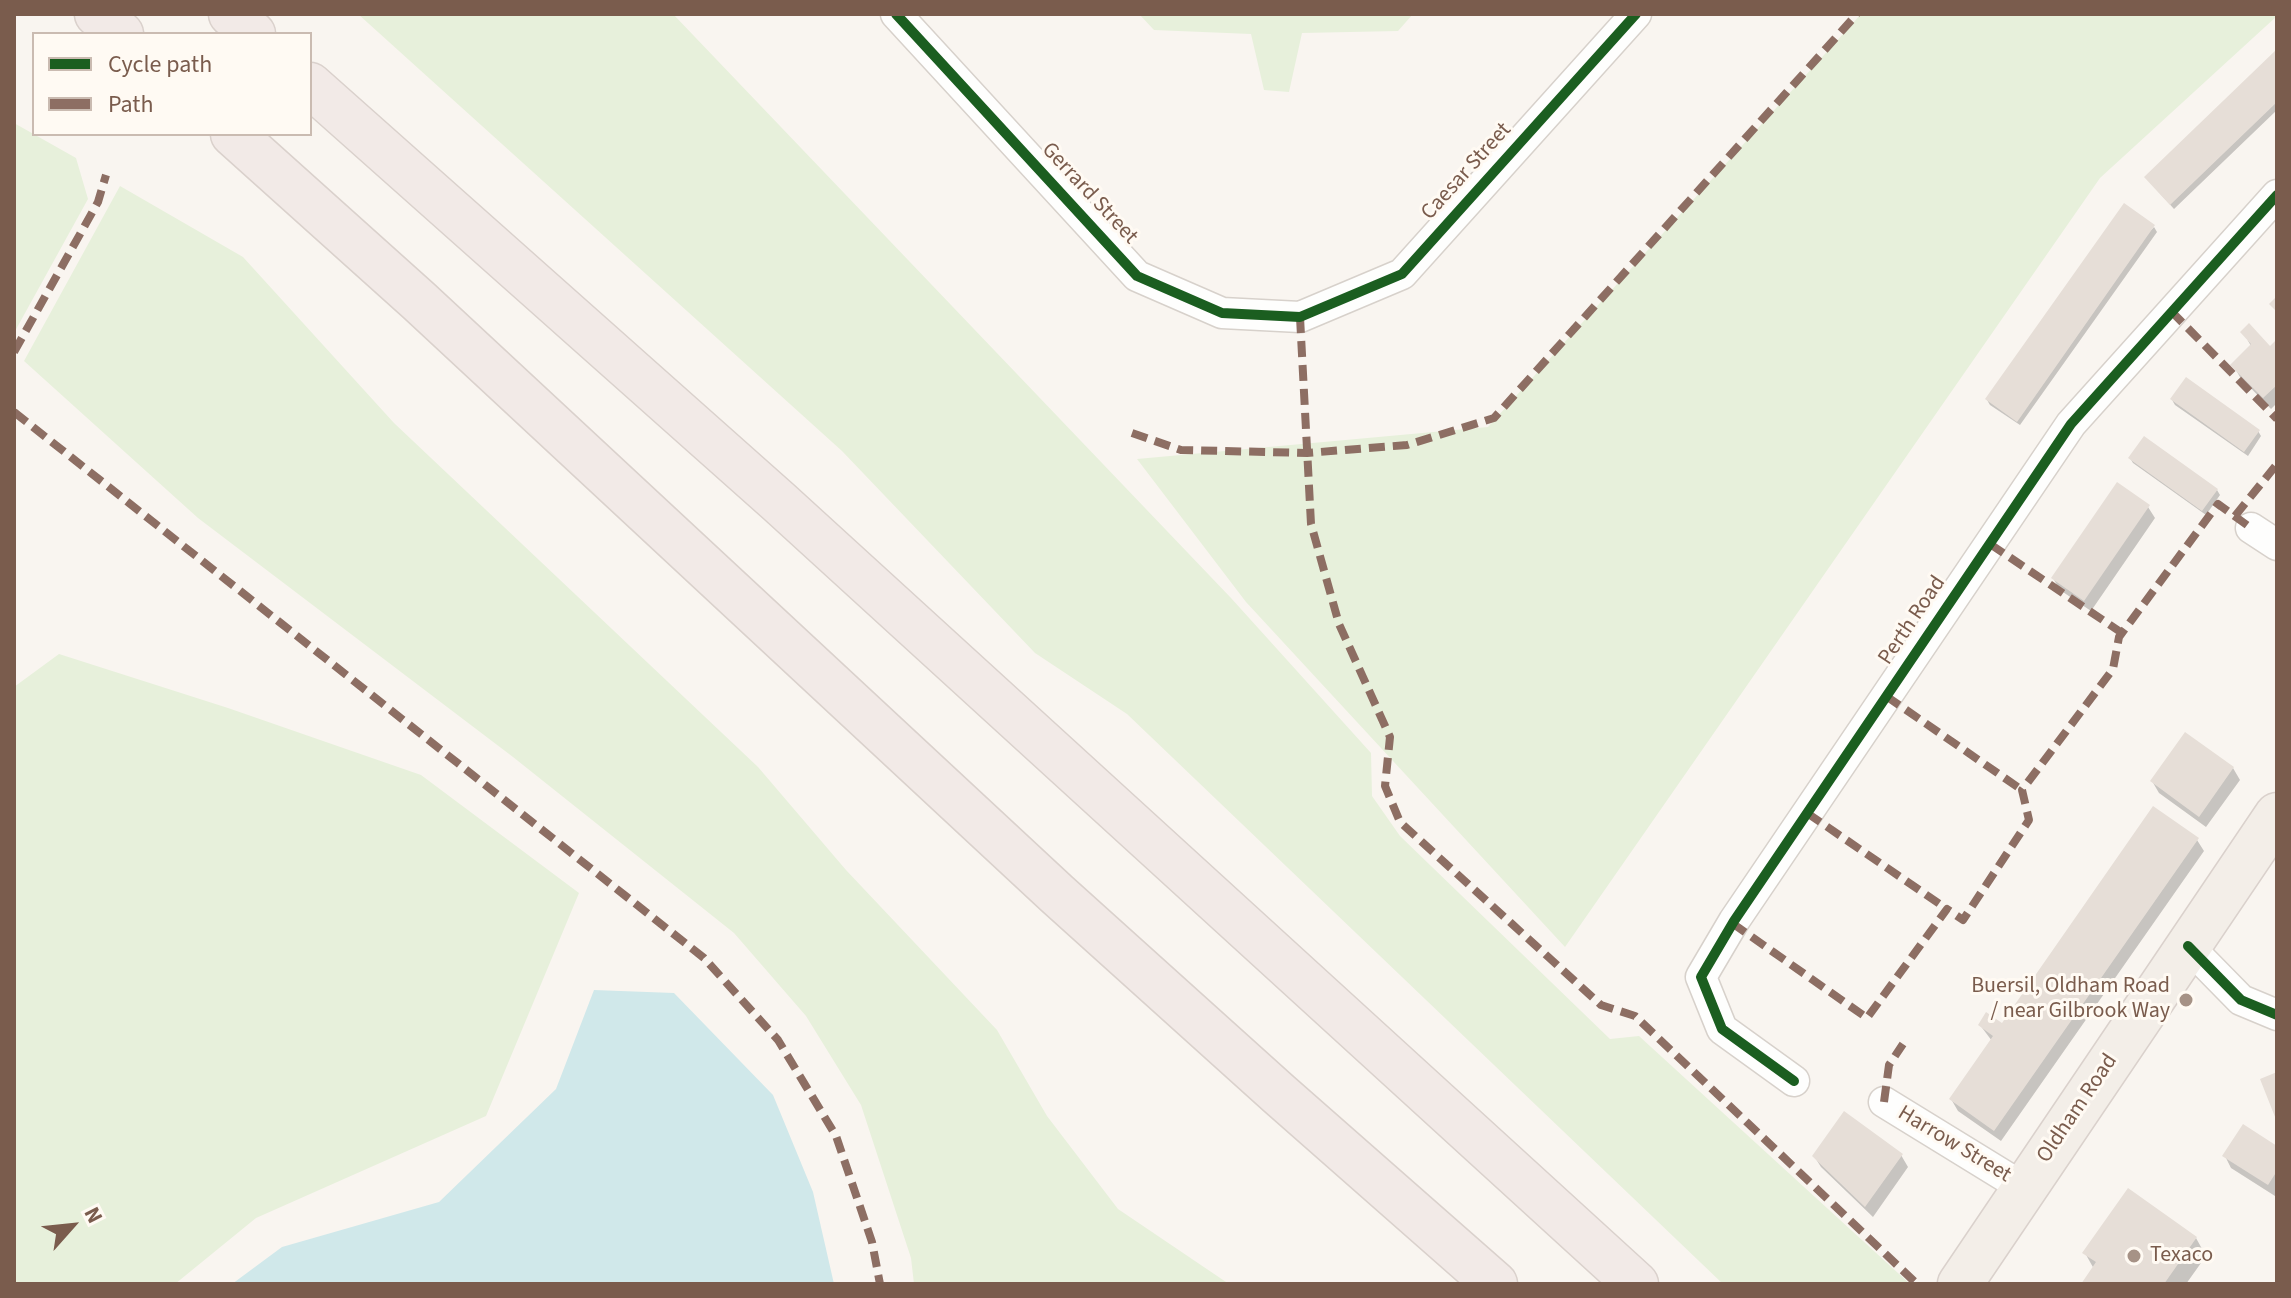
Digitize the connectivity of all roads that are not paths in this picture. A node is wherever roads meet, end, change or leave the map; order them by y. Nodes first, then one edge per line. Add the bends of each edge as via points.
1 (97, 14) edge
2 (231, 14) edge
3 (896, 14) edge
4 (1636, 14) edge
5 (119, 32) edge
6 (251, 32) edge
7 (312, 87) edge
8 (235, 136) edge
9 (2277, 195) edge
10 (1300, 317) joint
11 (2251, 528) dead end
12 (2277, 545) edge
13 (2277, 815) edge
14 (2188, 946) junction
15 (2277, 1015) edge
16 (1794, 1081) dead end
17 (1884, 1102) dead end
18 (2024, 1188) junction
19 (1495, 1284) edge
20 (1636, 1284) edge
21 (1960, 1284) edge

1 - 5 highway
2 - 6 highway
3 - 10 street, Gerrard Street via 1137,276 1222,313
4 - 10 street, Caesar Street via 1402,274
7 - 20 highway via 779,502
8 - 19 highway via 1057,894
9 - 16 street, Perth Road via 2071,424 1701,977 1722,1029
11 - 12 street
13 - 14 main road, Oldham Road
14 - 15 street via 2241,1000
14 - 18 main road, Oldham Road
17 - 18 street, Harrow Street
18 - 21 main road, Oldham Road

